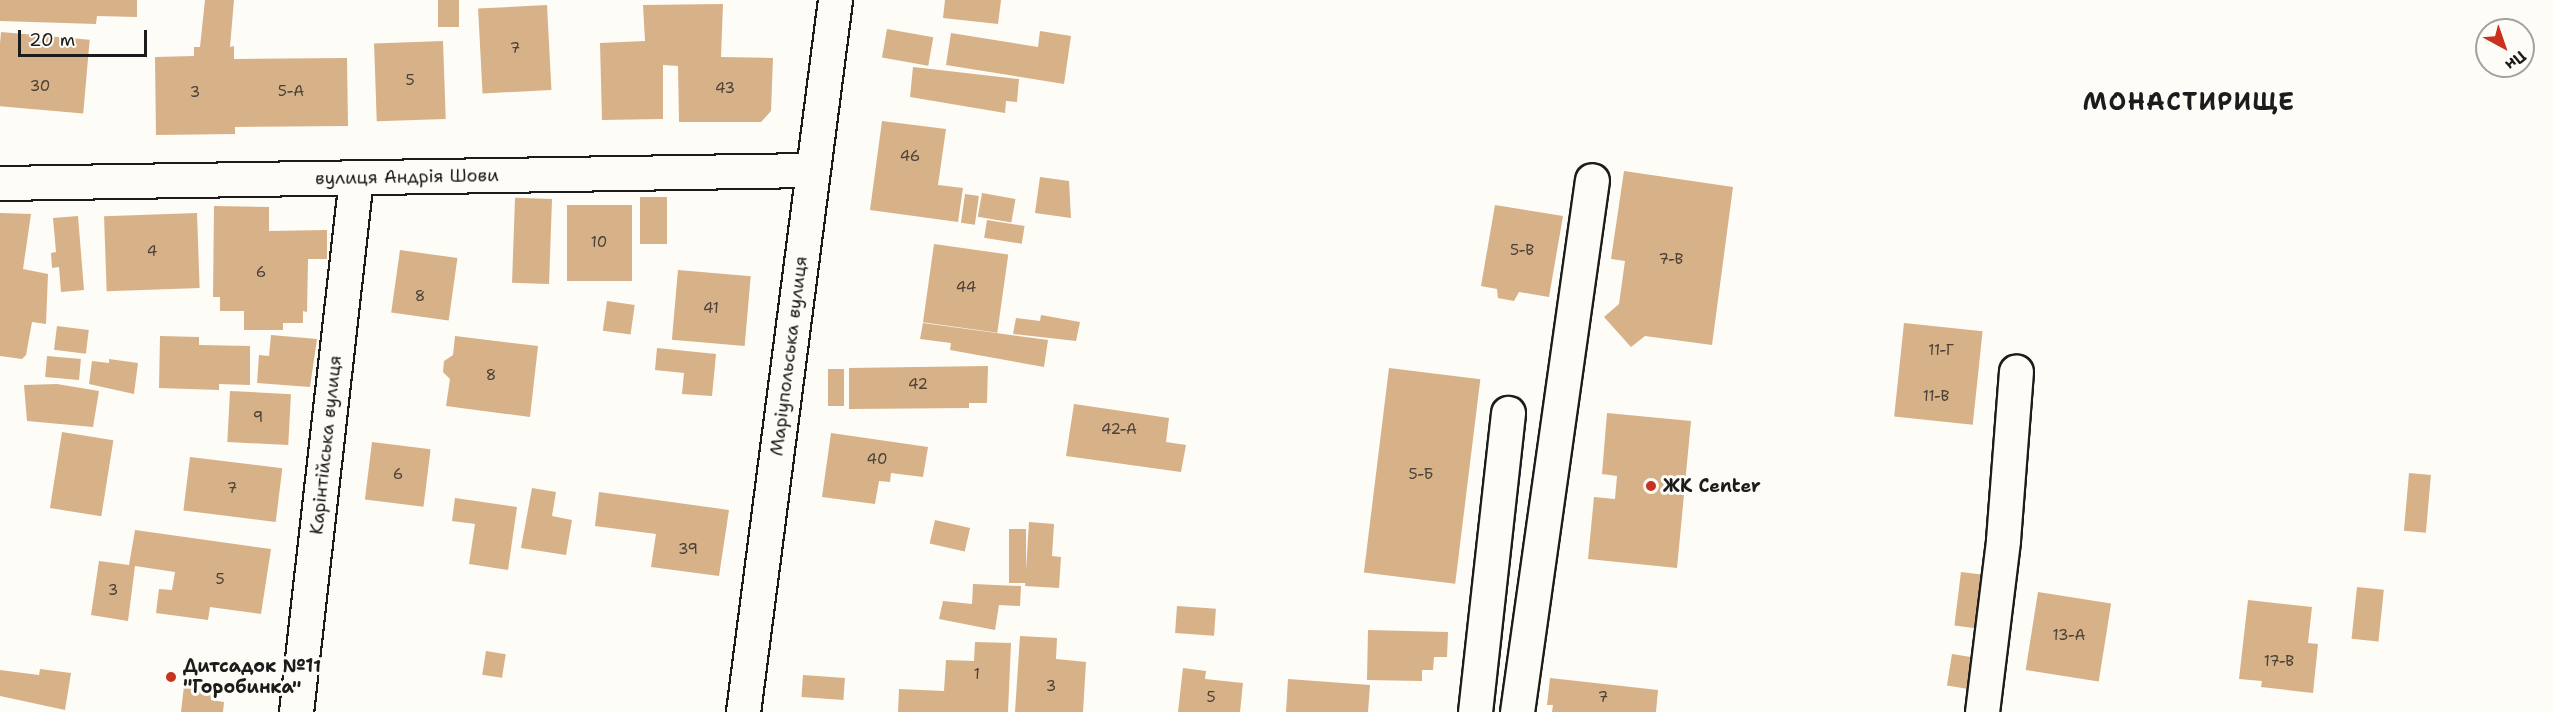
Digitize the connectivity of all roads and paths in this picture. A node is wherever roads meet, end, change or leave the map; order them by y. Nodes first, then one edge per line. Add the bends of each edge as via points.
1 (836, 0) edge
2 (813, 170) junction
3 (357, 178) junction
4 (1592, 180) dead end
5 (0, 183) edge
6 (2016, 372) dead end
7 (1508, 413) dead end
8 (296, 712) edge
9 (743, 712) edge
10 (1474, 712) edge
11 (1517, 712) edge
12 (1982, 712) edge

1 - 2 street, Маріупольська вулиця
2 - 3 street, вулиця Андрія Шови
2 - 9 street, Маріупольська вулиця
3 - 5 street, вулиця Андрія Шови
3 - 8 street, Карінтійська вулиця
4 - 11 street
6 - 12 street via 2003,540
7 - 10 street

